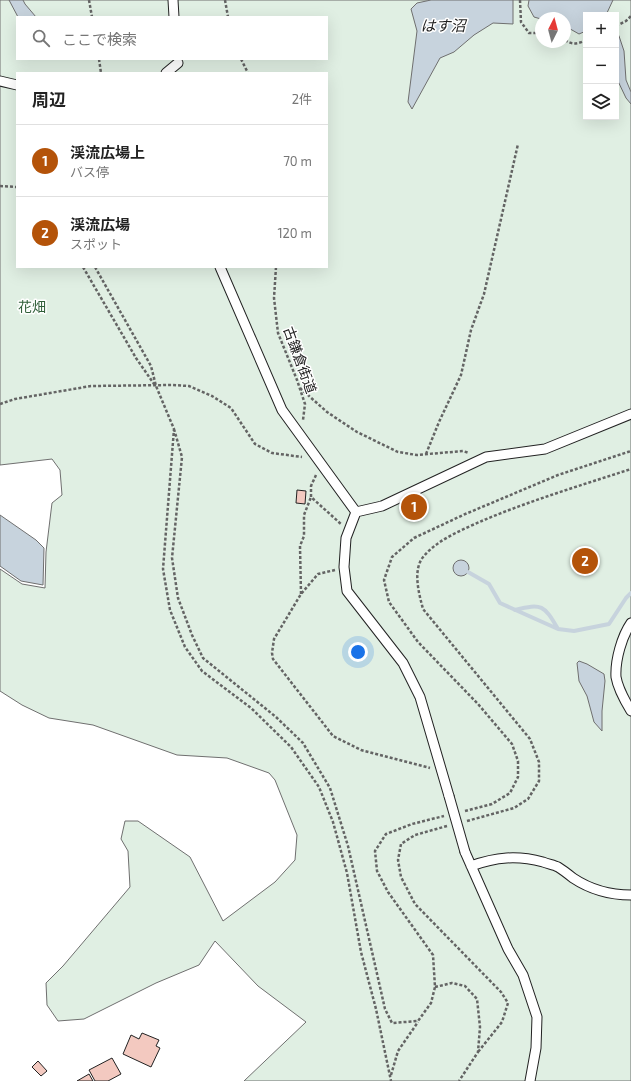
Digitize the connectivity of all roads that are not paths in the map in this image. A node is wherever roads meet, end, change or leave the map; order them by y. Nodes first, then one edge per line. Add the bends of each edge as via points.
1 (173, 0) edge
2 (174, 16) edge
3 (177, 61) edge
4 (167, 72) edge
5 (178, 72) edge
6 (0, 81) edge
7 (16, 85) edge
8 (220, 268) edge
9 (631, 414) edge
10 (356, 512) junction
11 (631, 623) edge
12 (631, 711) edge
13 (471, 866) junction
14 (631, 895) edge
15 (530, 1081) edge

1 - 2 street
3 - 4 street
3 - 5 street
6 - 7 street
8 - 10 street via 282,410
9 - 10 street via 545,449 486,457 382,506
10 - 13 street, bridge via 346,538 344,567 347,591 403,663 420,697
11 - 12 street via 619,651 616,676 622,697
13 - 14 street via 487,860 511,857 533,860 557,866 591,888 610,894
13 - 15 street via 508,949 523,975 537,1017 536,1048

